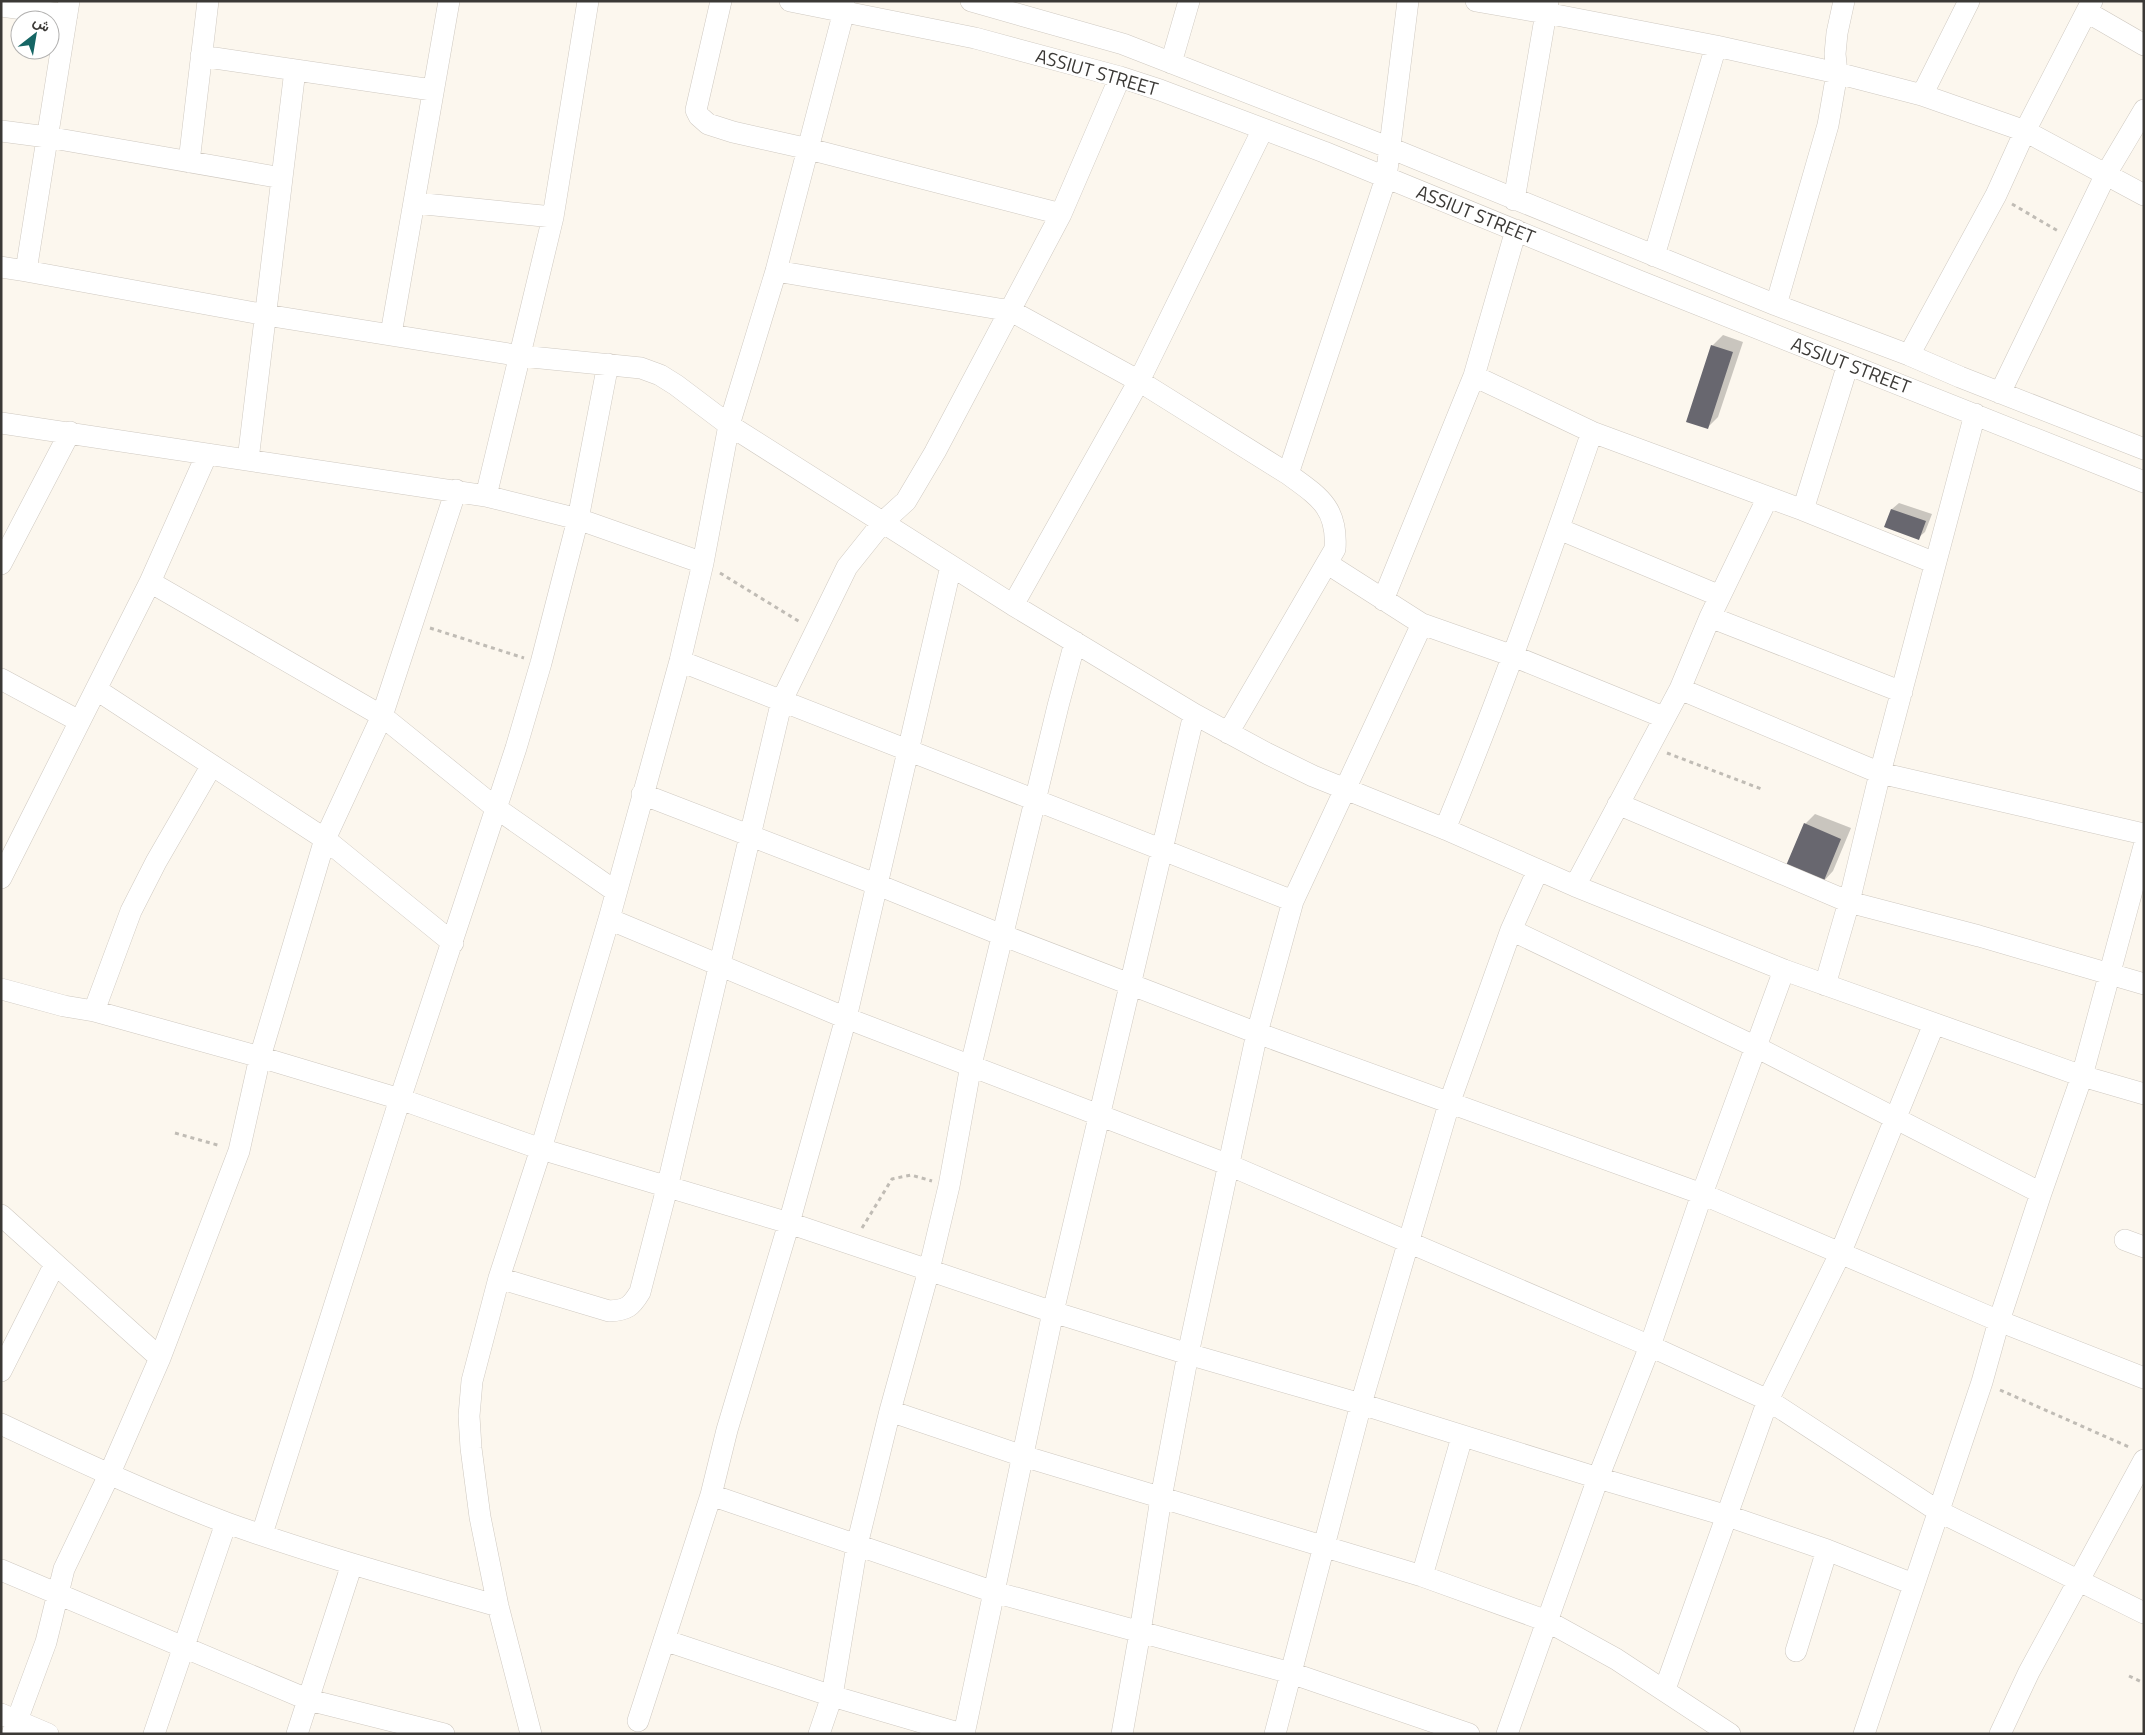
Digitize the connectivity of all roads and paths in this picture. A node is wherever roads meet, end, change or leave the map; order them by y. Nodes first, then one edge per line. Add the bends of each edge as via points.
1 (208, 1) edge
2 (449, 1) edge
3 (588, 1) edge
4 (721, 1) edge
5 (790, 1) edge
6 (971, 1) edge
7 (1189, 1) edge
8 (1408, 1) edge
9 (1476, 1) edge
10 (1844, 1) edge
11 (1969, 1) edge
12 (1, 6) edge
13 (844, 6) edge
14 (1547, 7) edge
15 (2090, 7) edge
16 (68, 8) edge
17 (1039, 10) edge
18 (2144, 45) edge
19 (1716, 46) junction
20 (201, 56) junction
21 (1171, 63) junction
22 (295, 70) junction
23 (1836, 73) junction
24 (1120, 77) junction
25 (432, 90) junction
26 (1922, 95) junction
27 (2144, 110) edge
28 (1263, 129) junction
29 (1, 131) edge
30 (2026, 131) junction
31 (47, 136) junction
32 (1390, 148) junction
33 (809, 149) junction
34 (190, 162) junction
35 (2106, 174) junction
36 (282, 178) junction
37 (1386, 178) junction
38 (1996, 194) junction
39 (2144, 195) edge
40 (1514, 200) junction
41 (415, 203) junction
42 (1060, 214) junction
43 (553, 217) junction
44 (1516, 230) junction
45 (2074, 240) junction
46 (1654, 256) junction
47 (1, 267) edge
48 (26, 271) junction
49 (776, 271) junction
50 (1776, 305) junction
51 (1011, 310) junction
52 (266, 315) junction
53 (391, 334) junction
54 (1909, 355) junction
55 (521, 356) junction
56 (608, 364) junction
57 (1848, 364) junction
58 (1474, 376) junction
59 (1139, 380) junction
60 (2000, 393) junction
61 (1975, 414) junction
62 (1, 423) edge
63 (729, 425) junction
64 (70, 432) junction
65 (1592, 432) junction
66 (2144, 449) edge
67 (207, 454) junction
68 (248, 460) junction
69 (1288, 474) junction
70 (2144, 482) edge
71 (456, 490) junction
72 (486, 496) junction
73 (1768, 497) junction
74 (1803, 510) junction
75 (578, 519) junction
76 (883, 522) junction
77 (1558, 529) junction
78 (1935, 562) junction
79 (703, 563) junction
80 (1, 564) edge
81 (1328, 564) junction
82 (951, 566) junction
83 (150, 582) junction
84 (1720, 596) junction
85 (1383, 600) junction
86 (1013, 606) junction
87 (1710, 617) junction
88 (412, 622) junction
89 (1422, 624) junction
90 (816, 631) junction
91 (1075, 642) junction
92 (1513, 656) junction
93 (680, 661) junction
94 (541, 663) junction
95 (1, 679) edge
96 (1680, 689) junction
97 (97, 690) junction
98 (1902, 692) junction
99 (782, 700) junction
100 (1194, 714) junction
101 (382, 716) junction
102 (1663, 717) junction
103 (79, 721) junction
104 (1228, 733) junction
105 (1648, 746) junction
106 (907, 750) junction
107 (212, 766) junction
108 (1880, 773) junction
109 (1344, 788) junction
110 (1764, 790) dead end
111 (642, 794) junction
112 (1036, 801) junction
113 (1618, 804) junction
114 (496, 808) junction
115 (1445, 829) junction
116 (749, 834) junction
117 (2144, 834) edge
118 (325, 839) junction
119 (2144, 846) edge
120 (1160, 850) junction
121 (4, 864) edge
122 (1538, 870) junction
123 (878, 885) junction
124 (1575, 886) junction
125 (615, 891) junction
126 (1293, 901) junction
127 (1849, 902) junction
128 (609, 919) junction
129 (1511, 930) junction
130 (1002, 935) junction
131 (453, 943) junction
132 (719, 966) junction
133 (1784, 970) junction
134 (2110, 973) junction
135 (1130, 984) junction
136 (2144, 984) edge
137 (1825, 985) junction
138 (1, 989) edge
139 (94, 1011) junction
140 (846, 1018) junction
141 (1934, 1024) junction
142 (1256, 1033) junction
143 (1756, 1047) junction
144 (260, 1057) junction
145 (971, 1065) junction
146 (2082, 1076) junction
147 (2144, 1094) edge
148 (400, 1099) junction
149 (1449, 1104) junction
150 (1099, 1116) junction
151 (1896, 1118) junction
152 (175, 1133) dead end
153 (541, 1148) junction
154 (239, 1151) junction
155 (1229, 1165) junction
156 (949, 1186) junction
157 (667, 1188) junction
158 (2041, 1193) junction
159 (1702, 1194) junction
160 (1, 1215) edge
161 (789, 1222) junction
162 (1408, 1242) junction
163 (852, 1243) junction
164 (1840, 1254) junction
165 (55, 1264) junction
166 (929, 1270) junction
167 (499, 1278) junction
168 (1053, 1312) junction
169 (1999, 1321) junction
170 (1650, 1346) junction
171 (1188, 1354) junction
172 (160, 1358) junction
173 (1, 1372) edge
174 (2144, 1378) edge
175 (1982, 1382) junction
176 (1768, 1400) junction
177 (1361, 1404) junction
178 (890, 1411) junction
179 (1, 1424) edge
180 (1462, 1437) junction
181 (2139, 1454) edge
182 (1023, 1456) junction
183 (109, 1475) junction
184 (1598, 1478) junction
185 (711, 1495) junction
186 (1161, 1498) junction
187 (1938, 1511) junction
188 (1728, 1516) junction
189 (226, 1523) junction
190 (262, 1534) junction
191 (857, 1545) junction
192 (1324, 1547) junction
193 (1827, 1550) junction
194 (352, 1564) junction
195 (1, 1570) edge
196 (1422, 1576) junction
197 (2078, 1581) junction
198 (1913, 1584) junction
199 (994, 1592) junction
200 (58, 1593) junction
201 (498, 1606) junction
202 (2144, 1612) edge
203 (1547, 1621) junction
204 (1140, 1632) junction
205 (664, 1640) junction
206 (183, 1647) junction
207 (1796, 1651) dead end
208 (1291, 1673) junction
209 (2129, 1676) dead end
210 (2144, 1684) edge
211 (1665, 1689) junction
212 (832, 1696) junction
213 (309, 1700) junction
214 (638, 1721) dead end
215 (10, 1723) edge
216 (48, 1734) edge
217 (154, 1734) edge
218 (297, 1734) edge
219 (444, 1734) edge
220 (531, 1734) edge
221 (819, 1734) edge
222 (963, 1734) edge
223 (1122, 1734) edge
224 (1275, 1734) edge
225 (1469, 1734) edge
226 (1507, 1734) edge
227 (1730, 1734) edge
228 (1864, 1734) edge
229 (2000, 1734) edge

1 - 20 street
2 - 25 street
3 - 43 street
4 - 33 street via 696,110 699,116 708,124 733,132
5 - 13 street, ASSIUT STREET
6 - 17 street, ASSIUT STREET
7 - 21 street
8 - 32 street
9 - 14 street
10 - 23 street via 1836,33
11 - 26 street
12 - 16 street
13 - 24 street, ASSIUT STREET
13 - 33 street
14 - 19 street
14 - 40 street
15 - 18 street
15 - 30 street
16 - 31 street
17 - 21 street, ASSIUT STREET
19 - 23 street
19 - 46 street
20 - 22 street
20 - 34 street
21 - 32 street, ASSIUT STREET
22 - 25 street
22 - 36 street
23 - 26 street
23 - 50 street via 1828,125
24 - 28 street, ASSIUT STREET
24 - 42 street
25 - 41 street
26 - 30 street
27 - 35 street
28 - 37 street, ASSIUT STREET
28 - 59 street
29 - 31 street
30 - 35 street
30 - 38 street
31 - 34 street
31 - 48 street
32 - 37 street
32 - 40 street, ASSIUT STREET
33 - 42 street
33 - 49 street
34 - 36 street
35 - 39 street
35 - 45 street
36 - 52 street
37 - 44 street, ASSIUT STREET
37 - 69 street
38 - 45 path
38 - 54 street
40 - 46 street, ASSIUT STREET
41 - 43 street
41 - 53 street
42 - 51 street
43 - 55 street
44 - 57 street, ASSIUT STREET
44 - 58 street
45 - 60 street
46 - 50 street, ASSIUT STREET
47 - 48 street
48 - 52 street
49 - 51 street
49 - 63 street
50 - 54 street, ASSIUT STREET
51 - 59 street
51 - 76 street via 914,490
52 - 53 street
52 - 68 street
53 - 55 street
54 - 60 street, ASSIUT STREET
55 - 56 street
55 - 72 street
56 - 63 street via 641,368 660,375
56 - 75 street
57 - 61 street, ASSIUT STREET
57 - 74 street
58 - 65 street
58 - 85 street
59 - 69 street
59 - 86 street
60 - 66 street, ASSIUT STREET
61 - 70 street, ASSIUT STREET
61 - 78 street
62 - 64 street
63 - 76 street
63 - 79 street
64 - 67 street
64 - 80 street
65 - 73 street
65 - 77 street
67 - 68 street
67 - 83 street
68 - 71 street
69 - 81 street via 1315,494 1333,519 1335,549
71 - 72 street
71 - 88 street
72 - 75 street
73 - 74 street
73 - 84 street
74 - 78 street
75 - 79 street
75 - 94 street
76 - 82 street
76 - 90 street via 847,567
77 - 84 street
77 - 92 street
78 - 98 street
79 - 90 path
79 - 93 street
81 - 85 street
81 - 104 street
82 - 86 street
82 - 106 street
83 - 97 street
83 - 101 street
84 - 87 street
85 - 89 street
86 - 91 street
87 - 96 street
87 - 98 street
88 - 94 path
88 - 101 street
89 - 92 street
89 - 109 street
90 - 99 street
91 - 100 street
91 - 112 street
92 - 102 street
92 - 115 street
93 - 99 street
93 - 111 street
94 - 114 street
95 - 103 street
96 - 102 street
96 - 108 street
97 - 103 street
97 - 107 street
98 - 108 street
99 - 106 street
99 - 116 street
100 - 104 street
100 - 120 street
101 - 114 street
101 - 118 street
102 - 105 street
103 - 121 street
104 - 109 street
105 - 110 path
105 - 113 street
106 - 112 street
106 - 123 street
107 - 118 street
107 - 139 street via 131,911
108 - 117 street
108 - 127 street
109 - 115 street
109 - 126 street
111 - 116 street
111 - 125 street
112 - 120 street
112 - 130 street
113 - 124 street
113 - 127 street
114 - 125 street
114 - 131 street
115 - 122 street
116 - 123 street
116 - 132 street
118 - 131 street
118 - 144 street
119 - 134 street
120 - 126 street
120 - 135 street
122 - 124 street
122 - 129 street
123 - 130 street
123 - 140 street
124 - 133 street
125 - 128 street
126 - 142 street
127 - 134 street
127 - 137 street
128 - 132 street
128 - 153 street
129 - 143 street
129 - 149 street
130 - 135 street
130 - 145 street
131 - 148 street
132 - 140 street
132 - 157 street
133 - 137 street
133 - 143 street
134 - 136 street
134 - 146 street
135 - 142 street
135 - 150 street
137 - 141 street
138 - 139 street
139 - 144 street
140 - 145 street
140 - 161 street
141 - 146 street
141 - 151 street
142 - 149 street
142 - 155 street
143 - 151 street
143 - 159 street
144 - 148 street
144 - 154 street
145 - 150 street
145 - 156 street
146 - 147 street
146 - 158 street
148 - 153 street
148 - 190 street
149 - 159 street
149 - 162 street
150 - 155 street
150 - 168 street
151 - 158 street
151 - 164 street
152 - 154 path
153 - 157 street
153 - 167 street
154 - 172 street
155 - 162 street
155 - 171 street
156 - 163 path via 911,1175 892,1179
156 - 166 street
157 - 161 street
157 - 167 street via 640,1292 623,1310 609,1310
158 - 169 street
159 - 164 street
159 - 170 street
160 - 165 street
161 - 163 street
161 - 185 street
162 - 170 street
162 - 177 street
163 - 166 street
164 - 169 street
164 - 176 street
165 - 172 street
165 - 173 street
166 - 168 street
166 - 178 street
167 - 201 street via 472,1382 469,1416 480,1517
168 - 171 street
168 - 182 street
169 - 174 street
169 - 175 street
170 - 176 street
170 - 184 street
171 - 177 street
171 - 186 street
172 - 183 street
175 - 181 path
175 - 187 street
176 - 187 street
176 - 188 street
177 - 180 street
177 - 192 street
178 - 182 street
178 - 191 street
179 - 183 street
180 - 184 street
180 - 196 street
181 - 197 street
182 - 186 street
182 - 199 street
183 - 189 street
183 - 200 street via 72,1549
184 - 188 street
184 - 203 street
185 - 191 street
185 - 205 street
186 - 192 street
186 - 204 street
187 - 197 street
187 - 198 street
188 - 193 street
188 - 211 street
189 - 190 street
189 - 206 street
190 - 194 street
191 - 199 street
191 - 212 street
192 - 196 street
192 - 208 street
193 - 198 street
193 - 207 street
194 - 201 street
194 - 213 street
195 - 200 street
196 - 203 street
197 - 202 street
197 - 229 street
198 - 228 street
199 - 204 street
199 - 222 street
200 - 206 street
200 - 215 street via 46,1642
201 - 220 street
203 - 211 street
203 - 226 street
204 - 208 street
204 - 223 street
205 - 212 street
205 - 214 street
206 - 213 street
206 - 217 street
208 - 224 street
208 - 225 street
209 - 210 path
211 - 227 street
212 - 221 street
212 - 222 street
213 - 218 street
213 - 219 street
215 - 216 street

